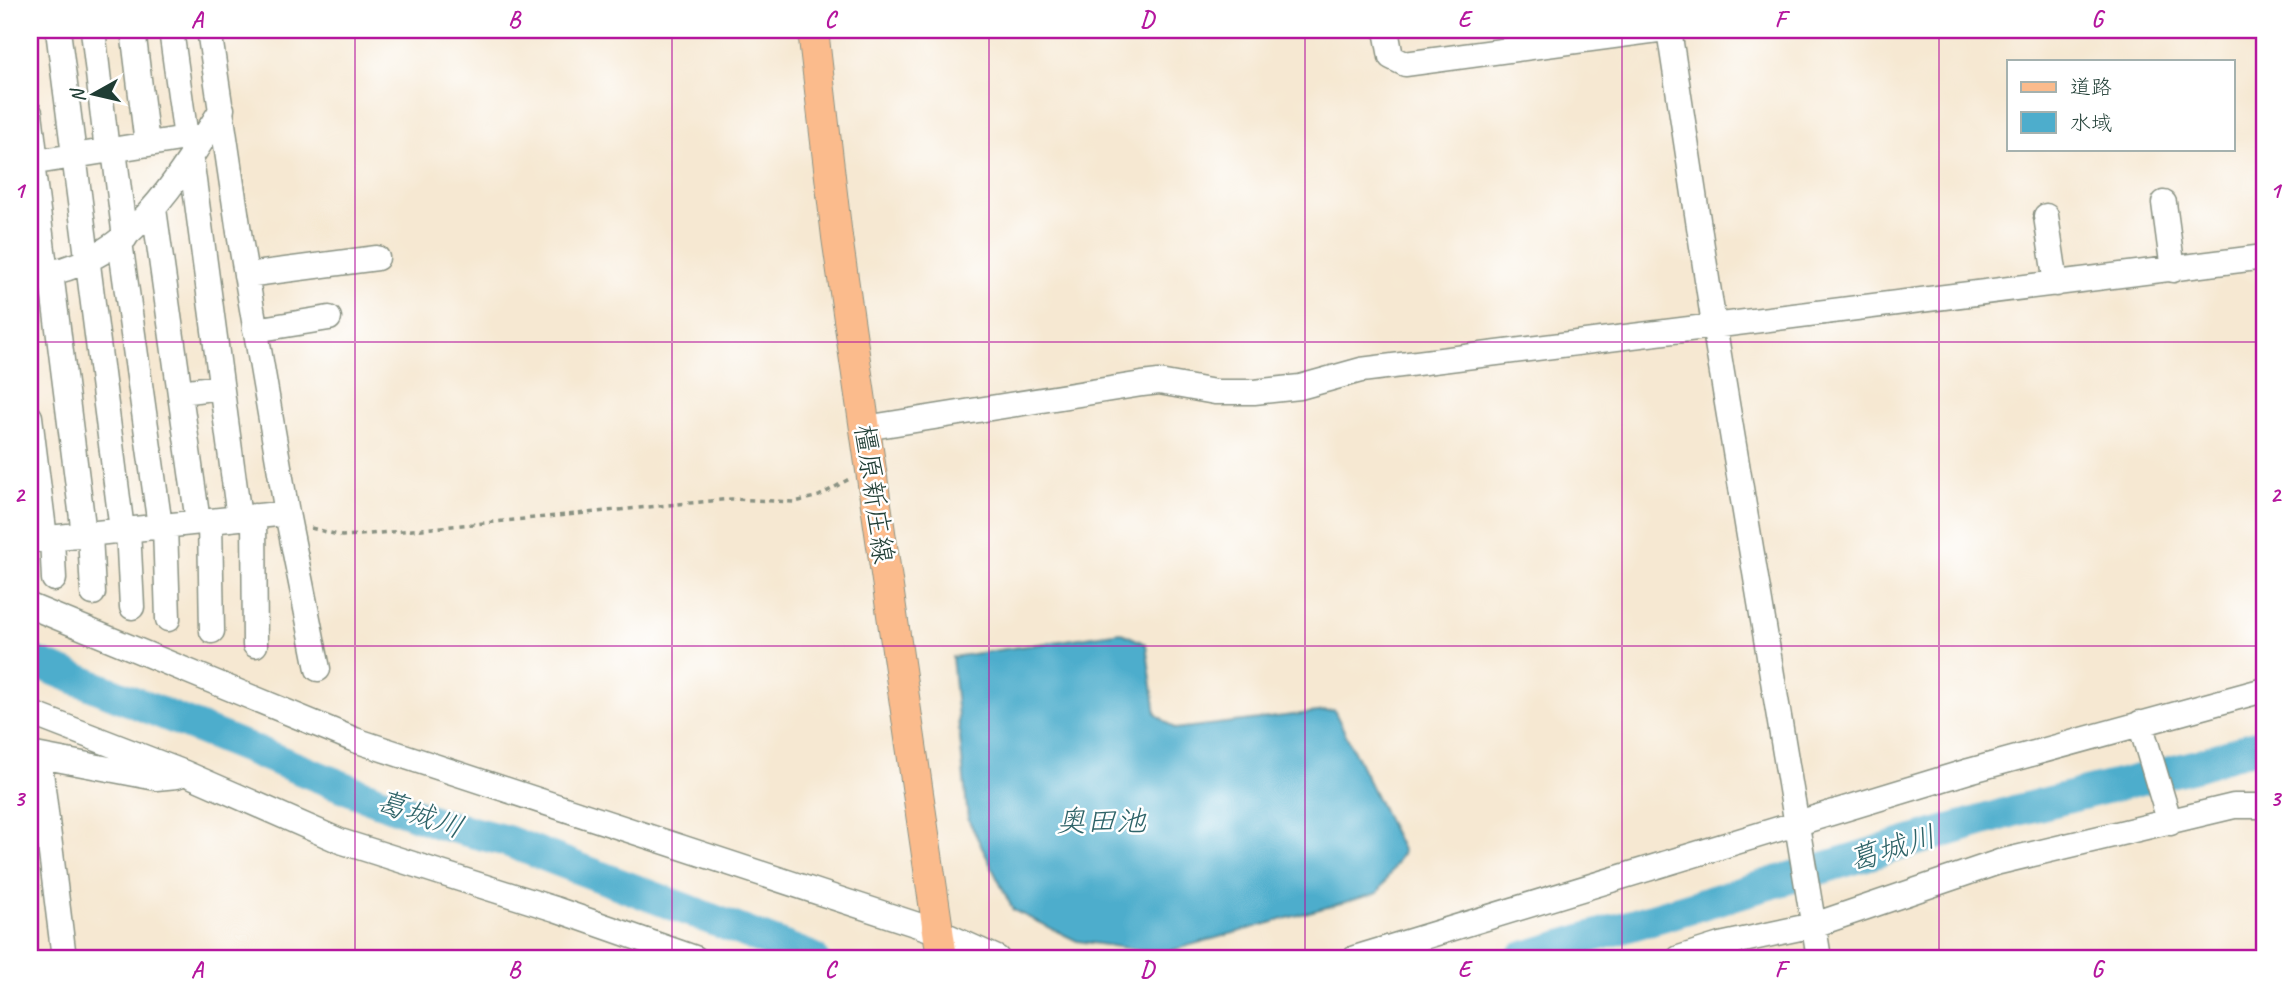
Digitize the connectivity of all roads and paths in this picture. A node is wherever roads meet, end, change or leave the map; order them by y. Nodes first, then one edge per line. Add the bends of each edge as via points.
1 (58, 30) edge
2 (93, 30) edge
3 (133, 30) edge
4 (171, 30) edge
5 (209, 30) edge
6 (813, 30) edge
7 (1386, 30) edge
8 (1658, 30) edge
9 (1669, 30) edge
10 (222, 109) junction
11 (30, 113) edge
12 (147, 144) junction
13 (194, 144) junction
14 (111, 150) junction
15 (73, 156) junction
16 (32, 163) edge
17 (2164, 203) dead end
18 (154, 209) junction
19 (2046, 216) dead end
20 (122, 240) junction
21 (2264, 257) edge
22 (377, 258) dead end
23 (86, 262) junction
24 (2173, 270) junction
25 (42, 275) edge
26 (246, 275) junction
27 (2056, 284) junction
28 (329, 318) dead end
29 (1714, 325) junction
30 (256, 330) junction
31 (138, 373) junction
32 (102, 377) junction
33 (222, 387) junction
34 (180, 392) junction
35 (30, 417) edge
36 (865, 428) junction
37 (871, 467) junction
38 (246, 517) junction
39 (288, 517) junction
40 (204, 522) junction
41 (162, 526) junction
42 (125, 530) junction
43 (87, 534) junction
44 (38, 537) edge
45 (54, 579) dead end
46 (93, 593) dead end
47 (30, 606) edge
48 (132, 607) dead end
49 (168, 619) dead end
50 (212, 631) dead end
51 (254, 645) dead end
52 (318, 669) dead end
53 (2264, 690) edge
54 (30, 713) edge
55 (2142, 730) junction
56 (34, 755) edge
57 (185, 774) junction
58 (2264, 806) edge
59 (2167, 816) junction
60 (1797, 827) junction
61 (1812, 918) junction
62 (941, 949) edge
63 (64, 958) edge
64 (695, 958) edge
65 (997, 958) edge
66 (1356, 958) edge
67 (1679, 958) edge
68 (1819, 958) edge

1 - 15 street
2 - 14 street
3 - 12 street
4 - 13 street
5 - 10 street
6 - 36 main road, 橿原新庄線
7 - 8 street via 1391,57 1405,64
9 - 29 street
10 - 13 street
10 - 26 street
11 - 16 street
12 - 13 street
12 - 14 street
13 - 18 street
13 - 33 street
14 - 15 street
14 - 20 street
15 - 16 street
15 - 23 street
16 - 25 street
17 - 24 street
18 - 20 street
18 - 34 street
19 - 27 street
20 - 23 street
20 - 31 street
21 - 24 street
22 - 26 street
23 - 25 street
23 - 32 street
24 - 27 street
25 - 43 street
26 - 30 street
27 - 29 street
28 - 30 street
29 - 36 street via 1361,370 1289,388 1215,392 1159,382
29 - 60 street
30 - 39 street
31 - 32 street
31 - 41 street
32 - 42 street
33 - 34 street
33 - 38 street
34 - 40 street
35 - 44 street
36 - 37 main road, 橿原新庄線
37 - 39 path via 818,496 795,502 732,499 360,536 342,536
37 - 62 main road, 橿原新庄線
38 - 39 street
38 - 40 street
38 - 51 street
39 - 52 street
40 - 41 street
40 - 50 street
41 - 42 street
41 - 49 street
42 - 43 street
42 - 48 street
43 - 44 street
43 - 46 street
44 - 45 street
47 - 62 street via 355,740
53 - 55 street
54 - 57 street
55 - 59 street
55 - 60 street
56 - 57 street via 156,778
56 - 63 street
57 - 64 street via 340,841
58 - 59 street
59 - 61 street
60 - 61 street
60 - 66 street
61 - 67 street
61 - 68 street
62 - 65 street

